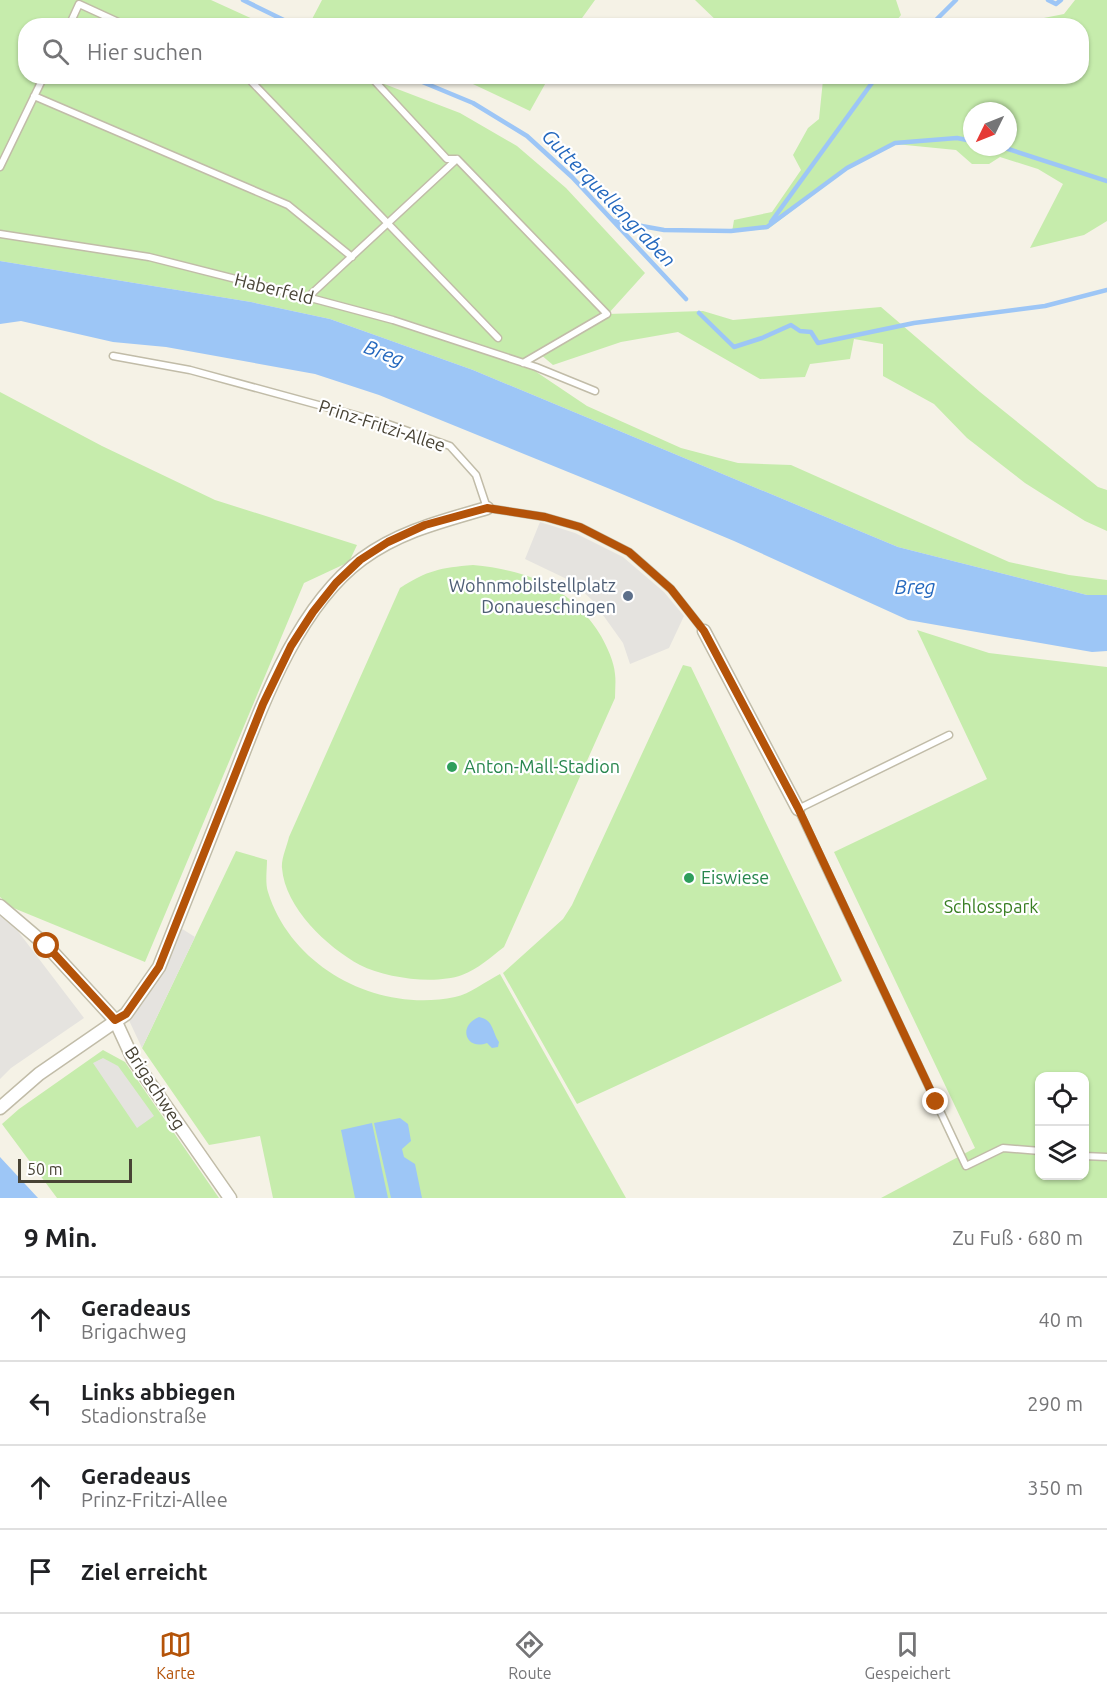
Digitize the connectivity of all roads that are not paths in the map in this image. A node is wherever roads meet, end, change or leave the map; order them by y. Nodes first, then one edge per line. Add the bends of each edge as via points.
1 (73, 18) edge
2 (110, 18) edge
3 (40, 84) edge
4 (254, 84) edge
5 (377, 84) edge
6 (34, 96) junction
7 (458, 159) junction
8 (0, 167) edge
9 (388, 224) junction
10 (0, 234) edge
11 (352, 257) junction
12 (308, 297) junction
13 (498, 338) dead end
14 (113, 356) dead end
15 (523, 363) junction
16 (595, 391) dead end
17 (487, 508) junction
18 (704, 631) joint
19 (949, 735) dead end
20 (798, 808) junction
21 (0, 906) edge
22 (115, 1020) junction
23 (0, 1108) edge
24 (1035, 1151) edge
25 (1089, 1156) edge
26 (1107, 1157) edge
27 (230, 1198) edge

1 - 2 lane via 79,4
3 - 6 lane
4 - 9 lane
5 - 7 lane via 447,159
6 - 8 lane
6 - 11 lane via 288,205
7 - 9 lane
7 - 15 lane via 607,314
9 - 11 lane
9 - 13 lane
10 - 12 lane, Haberfeld via 149,257
11 - 12 lane
12 - 15 lane, Haberfeld
14 - 17 lane, Prinz-Fritzi-Allee via 190,370 388,424 450,446 476,475
15 - 16 lane, Haberfeld
17 - 18 lane via 580,527 629,552 671,589
17 - 22 street via 425,525 388,542 360,560 313,612 291,646 263,704 159,967 126,1014
18 - 20 street
19 - 20 lane
20 - 24 lane via 966,1166 1003,1148
21 - 22 street, Brigachweg via 47,946
22 - 23 street via 39,1074
22 - 27 street, Brigachweg via 133,1059
25 - 26 lane

